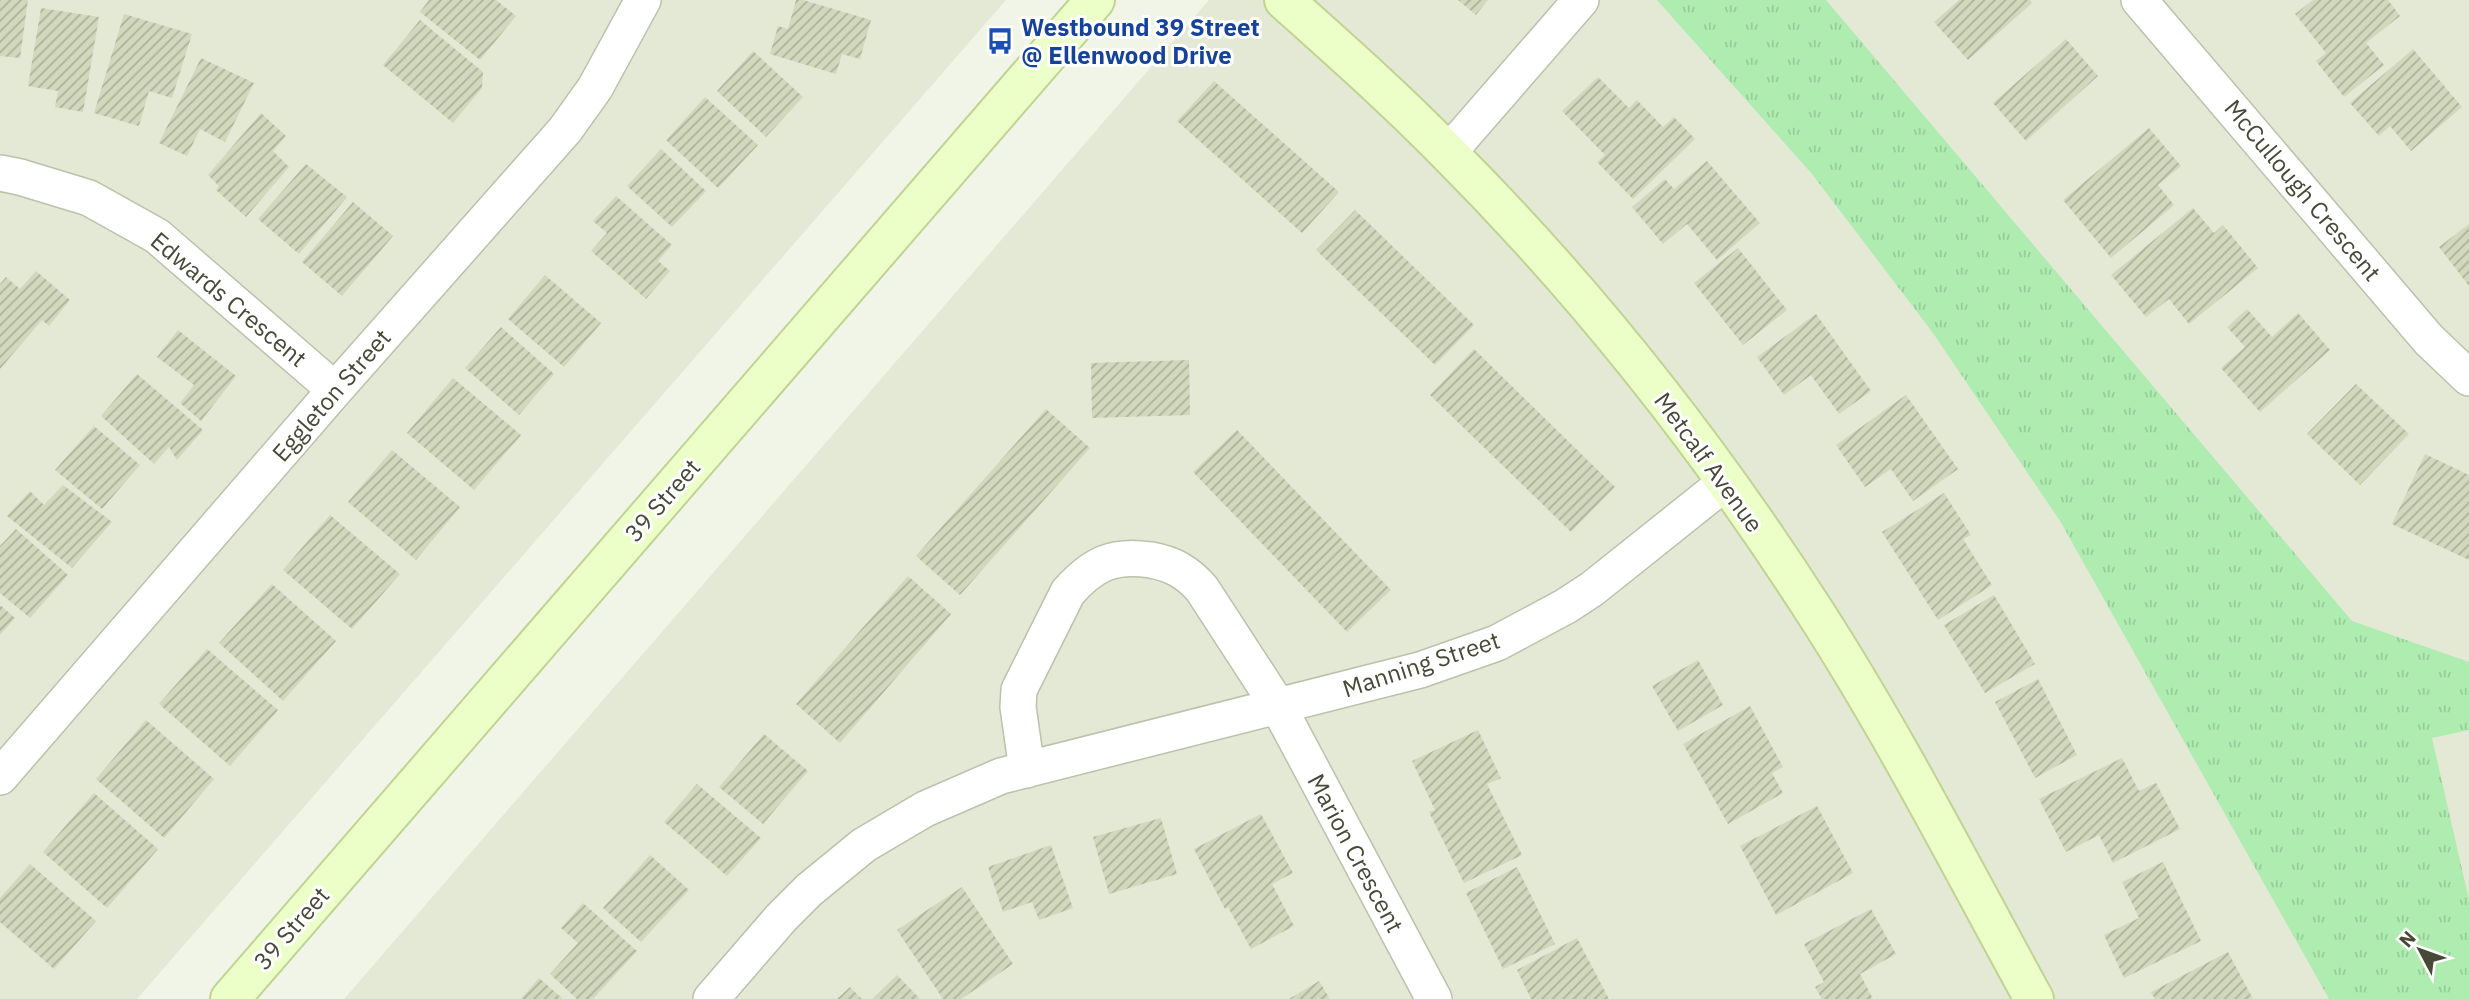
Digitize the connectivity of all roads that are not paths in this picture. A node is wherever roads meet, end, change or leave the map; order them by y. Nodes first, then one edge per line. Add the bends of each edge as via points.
1 (643, 0) edge
2 (1095, 0) edge
3 (1284, 0) edge
4 (1581, 0) edge
5 (2139, 0) edge
6 (1448, 153) junction
7 (0, 173) edge
8 (2469, 378) edge
9 (335, 390) junction
10 (1726, 482) junction
11 (1278, 706) junction
12 (1027, 770) junction
13 (0, 777) edge
14 (230, 999) edge
15 (711, 999) edge
16 (1434, 999) edge
17 (2034, 999) edge

1 - 9 street, Eggleton Street via 595,88 565,130
2 - 14 street, 39 Street
3 - 6 street, Metcalf Avenue
4 - 6 street
5 - 8 street, McCullough Crescent via 2429,340
6 - 10 street, Metcalf Avenue via 1625,348
7 - 9 street, Edwards Crescent via 89,198 157,236
9 - 13 street, Eggleton Street
10 - 11 street, Manning Street via 1592,589 1497,643 1420,670
10 - 17 street, Metcalf Avenue via 1812,607 1875,710
11 - 12 street, Manning Street
11 - 12 street via 1191,577 1158,562 1118,558 1080,578 1023,677 1018,707
11 - 16 street, Marion Crescent
12 - 15 street, Manning Street via 974,786 864,845 781,918

